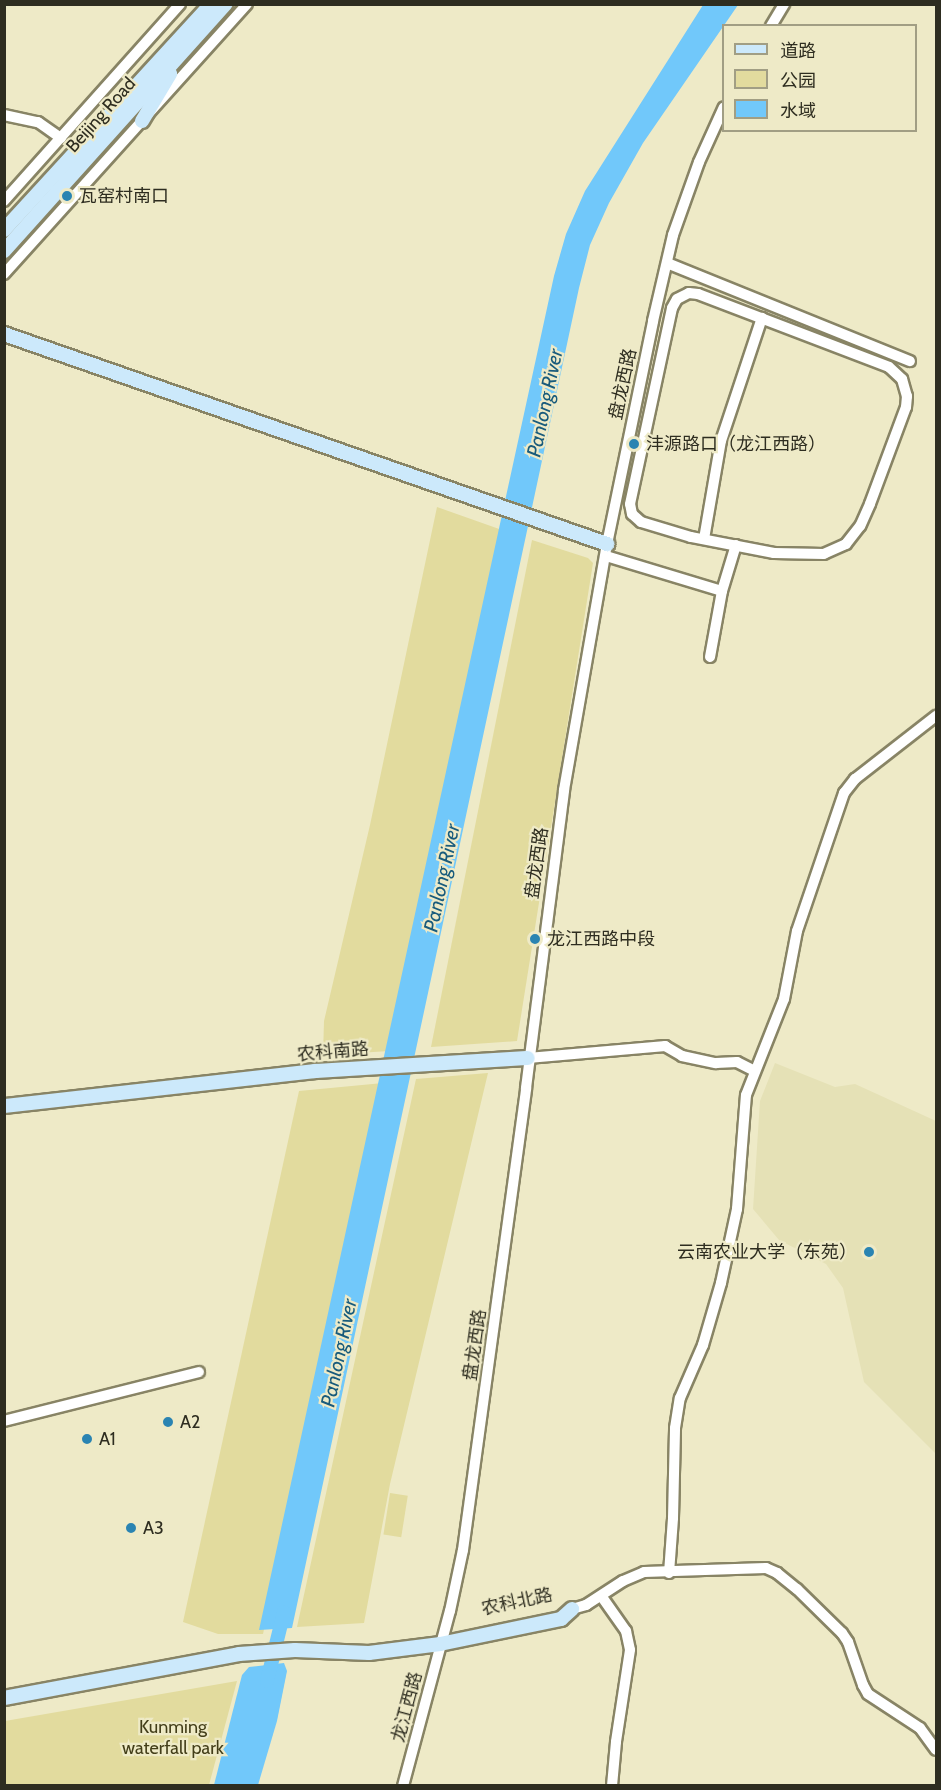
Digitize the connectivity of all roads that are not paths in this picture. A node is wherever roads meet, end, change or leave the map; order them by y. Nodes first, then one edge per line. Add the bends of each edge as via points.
1 (180, 4) edge
2 (211, 4) edge
3 (226, 4) edge
4 (247, 4) edge
5 (784, 4) edge
6 (772, 24) edge
7 (188, 45) junction
8 (722, 109) edge
9 (4, 115) edge
10 (142, 121) junction
11 (60, 138) junction
12 (4, 201) edge
13 (4, 230) edge
14 (4, 251) edge
15 (667, 263) junction
16 (4, 274) edge
17 (762, 318) junction
18 (4, 334) edge
19 (910, 361) dead end
20 (704, 539) junction
21 (736, 545) junction
22 (606, 550) junction
23 (722, 591) junction
24 (710, 657) dead end
25 (936, 716) edge
26 (528, 1058) junction
27 (755, 1071) junction
28 (4, 1106) edge
29 (199, 1372) dead end
30 (4, 1421) edge
31 (669, 1573) junction
32 (602, 1597) junction
33 (572, 1609) joint
34 (441, 1640) junction
35 (239, 1650) junction
36 (4, 1691) edge
37 (4, 1698) edge
38 (936, 1750) edge
39 (403, 1785) edge
40 (612, 1785) edge

1 - 11 street
2 - 13 main road, Beijing Road
3 - 7 main road, Beijing Road
4 - 10 street
5 - 6 street
7 - 10 main road
7 - 14 main road, Beijing Road
8 - 15 street, 盘龙西路 via 699,162
9 - 11 street via 38,122
10 - 16 street
11 - 12 street
15 - 19 street
15 - 22 street, 盘龙西路
17 - 20 street via 721,441
17 - 20 street via 694,293 677,299 672,308 630,509 641,522
17 - 21 street via 889,367 905,387 906,407 870,504 846,544 810,556
18 - 22 main road via 533,516
20 - 21 street
21 - 23 street
22 - 23 street
22 - 26 street, 盘龙西路 via 566,778
23 - 24 street
25 - 27 street via 855,779 844,793 797,932 784,999
26 - 27 street, 农科南路 via 665,1046 682,1056 716,1063 737,1062
26 - 28 main road, 农科南路 via 363,1067
26 - 34 street, 盘龙西路 via 472,1491
27 - 31 street via 743,1111 737,1209 721,1283 703,1345 680,1398 675,1428
29 - 30 street
31 - 32 street via 644,1572 623,1581
31 - 38 street via 756,1567 777,1573 842,1633 868,1694 920,1728
32 - 33 street
32 - 40 street via 626,1631 630,1650
33 - 34 main road, 农科北路 via 561,1619
34 - 35 main road, 农科北路 via 369,1653 295,1646
34 - 39 street, 龙江西路
35 - 36 main road
35 - 37 main road

